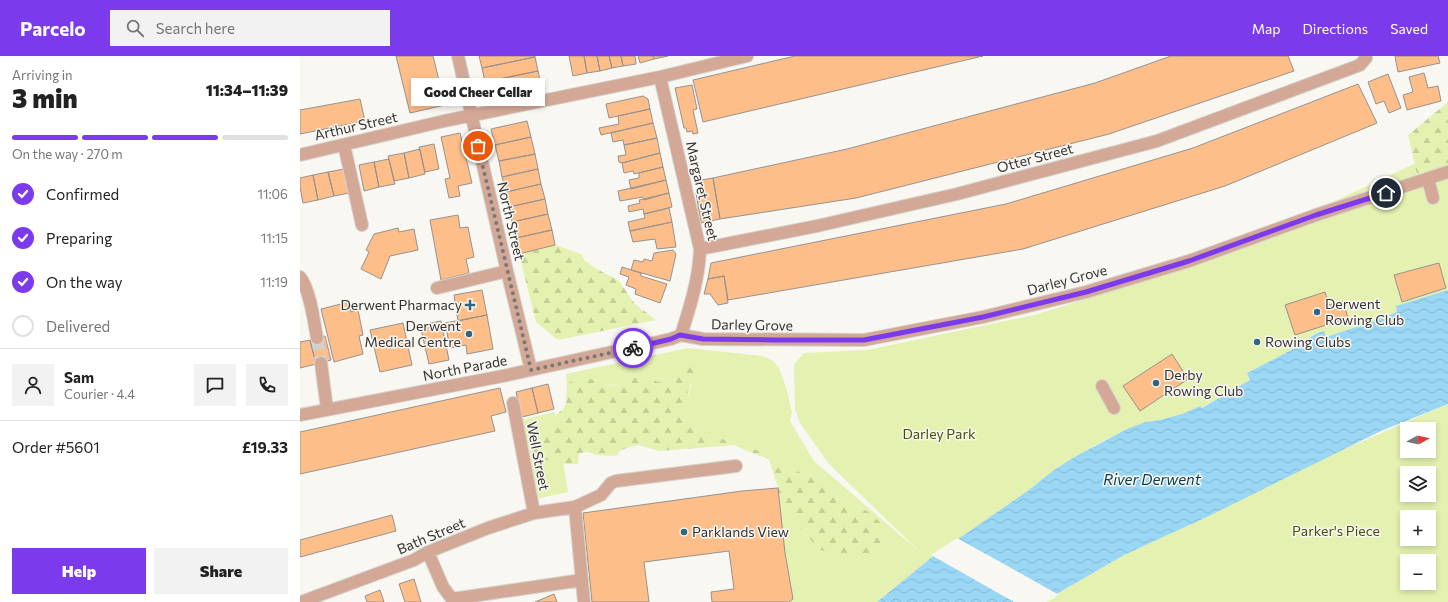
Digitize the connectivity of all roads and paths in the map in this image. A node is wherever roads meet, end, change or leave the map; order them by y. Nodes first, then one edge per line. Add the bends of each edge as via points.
1 (458, 56) edge
2 (746, 56) edge
3 (1366, 57) edge
4 (660, 77) junction
5 (471, 115) junction
6 (344, 145) junction
7 (300, 155) edge
8 (1448, 172) edge
9 (1428, 179) junction
10 (1433, 198) dead end
11 (362, 225) dead end
12 (700, 249) junction
13 (507, 271) junction
14 (300, 277) edge
15 (437, 288) dead end
16 (680, 335) junction
17 (317, 338) tunnel mouth
18 (320, 363) tunnel mouth
19 (531, 370) junction
20 (1102, 386) dead end
21 (513, 403) dead end
22 (1114, 408) dead end
23 (327, 409) junction
24 (300, 415) edge
25 (736, 466) dead end
26 (576, 507) junction
27 (534, 513) junction
28 (428, 552) junction
29 (582, 580) junction
30 (301, 602) edge
31 (584, 602) edge

1 - 5 street, North Street
2 - 4 street, Arthur Street
3 - 12 street, Otter Street via 1360,65 1157,141 957,194
4 - 5 street, Arthur Street
4 - 12 street, Margaret Street
5 - 6 street, Arthur Street
5 - 13 street, North Street
6 - 7 street, Arthur Street
6 - 11 street
8 - 9 street, Darley Grove
9 - 10 street
9 - 16 street, Darley Grove via 1316,215 1189,261 1086,292 983,317 864,340 710,339
12 - 16 street, Margaret Street via 698,273
13 - 15 street
13 - 19 street, North Street
14 - 17 street via 314,317
16 - 19 street, North Parade
18 - 23 street
19 - 23 street, North Parade
20 - 22 street
21 - 27 street, Well Street
23 - 24 street, North Parade
25 - 26 street, Bath Street via 616,481 601,495
26 - 27 street, Bath Street
26 - 29 street
27 - 28 street, Bath Street
28 - 29 street via 443,588 452,599
28 - 30 street, Bath Street via 414,560
29 - 31 street

